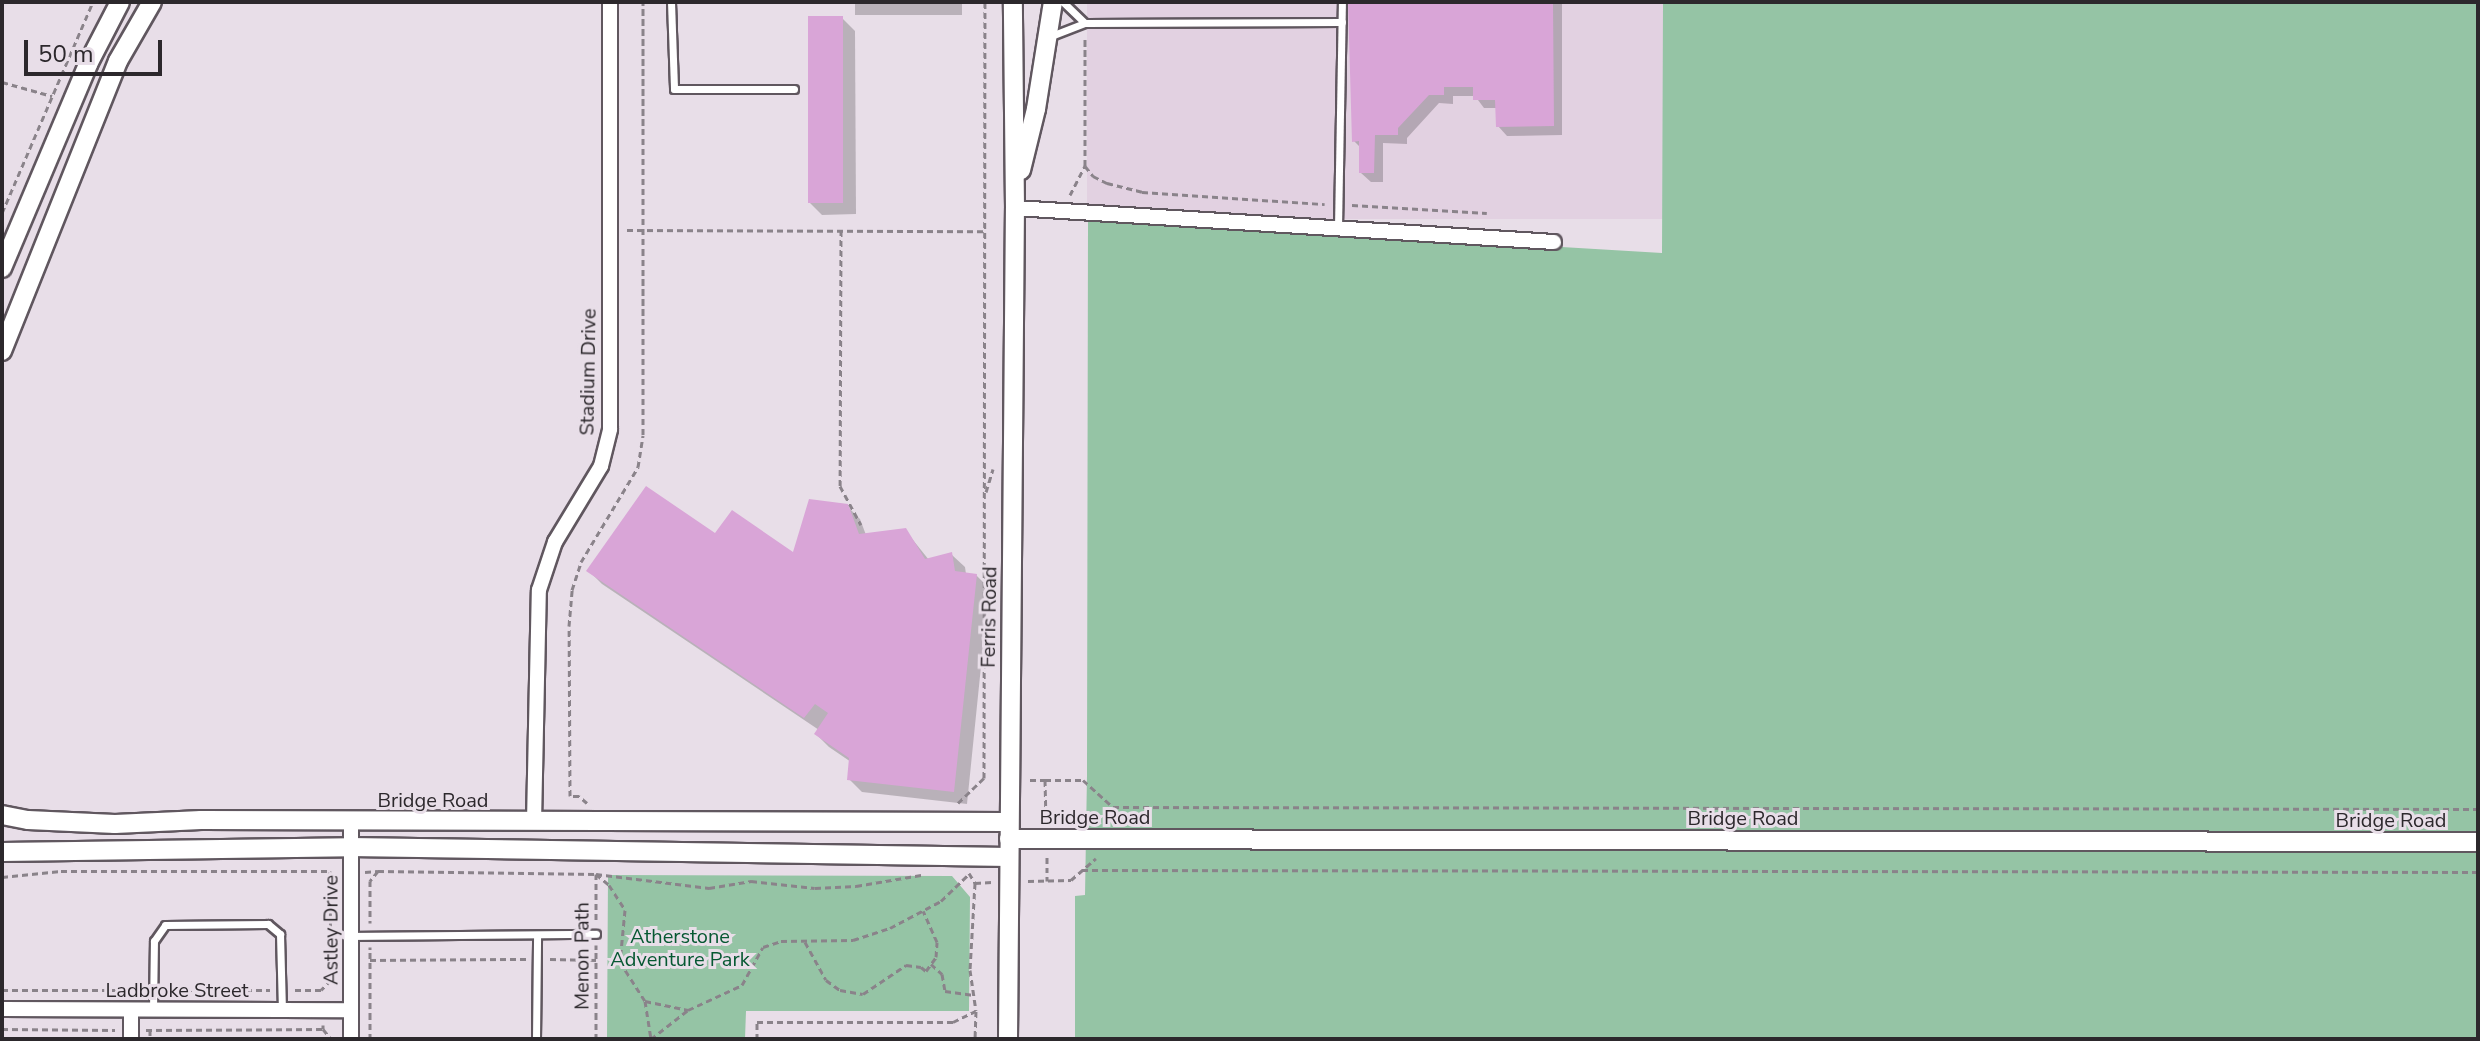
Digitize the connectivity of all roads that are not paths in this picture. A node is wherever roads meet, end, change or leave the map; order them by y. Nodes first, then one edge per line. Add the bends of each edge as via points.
1 (120, 2) edge
2 (152, 2) edge
3 (610, 2) edge
4 (671, 2) edge
5 (1013, 2) edge
6 (1053, 2) edge
7 (1063, 2) edge
8 (1342, 2) edge
9 (1342, 22) junction
10 (1085, 23) junction
11 (1049, 37) junction
12 (794, 89) dead end
13 (72, 101) junction
14 (98, 112) junction
15 (1015, 202) junction
16 (1338, 229) junction
17 (1554, 242) dead end
18 (2, 268) edge
19 (2, 351) edge
20 (2, 815) edge
21 (351, 822) junction
22 (534, 822) junction
23 (1009, 839) junction
24 (2478, 842) edge
25 (350, 847) junction
26 (2, 852) edge
27 (596, 934) road end
28 (537, 935) junction
29 (351, 936) junction
30 (2, 1009) edge
31 (131, 1010) junction
32 (153, 1010) junction
33 (282, 1010) junction
34 (351, 1010) junction
35 (131, 1039) edge
36 (351, 1039) edge
37 (536, 1039) edge
38 (1008, 1039) edge

1 - 13 street
2 - 14 street via 118,61
3 - 22 street, Stadium Drive via 610,429 601,466 555,542 539,590
4 - 12 lane via 674,89
5 - 15 street, Ferris Road
6 - 11 street, Ferris Road
7 - 10 lane
8 - 9 lane
9 - 10 lane
9 - 16 lane
10 - 11 lane
11 - 15 street, Ferris Road
13 - 14 street
13 - 18 street
14 - 19 street
15 - 16 street via 1062,211
15 - 23 street, Ferris Road
16 - 17 street
20 - 21 street, Bridge Road via 115,824
21 - 22 street, Bridge Road
21 - 25 street, Astley Drive
22 - 23 street, Bridge Road
23 - 24 street, Bridge Road
23 - 25 street, Bridge Road
23 - 38 street, Ferris Road
25 - 26 street, Bridge Road
25 - 29 street, Astley Drive
27 - 28 lane
28 - 29 lane
28 - 37 lane
29 - 34 street, Astley Drive
30 - 31 street, Ladbroke Street
31 - 32 street, Ladbroke Street
31 - 35 street
32 - 33 street, Ladbroke Street
32 - 33 lane via 154,941 165,925 268,924 280,934
33 - 34 street, Ladbroke Street
34 - 36 street, Astley Drive

